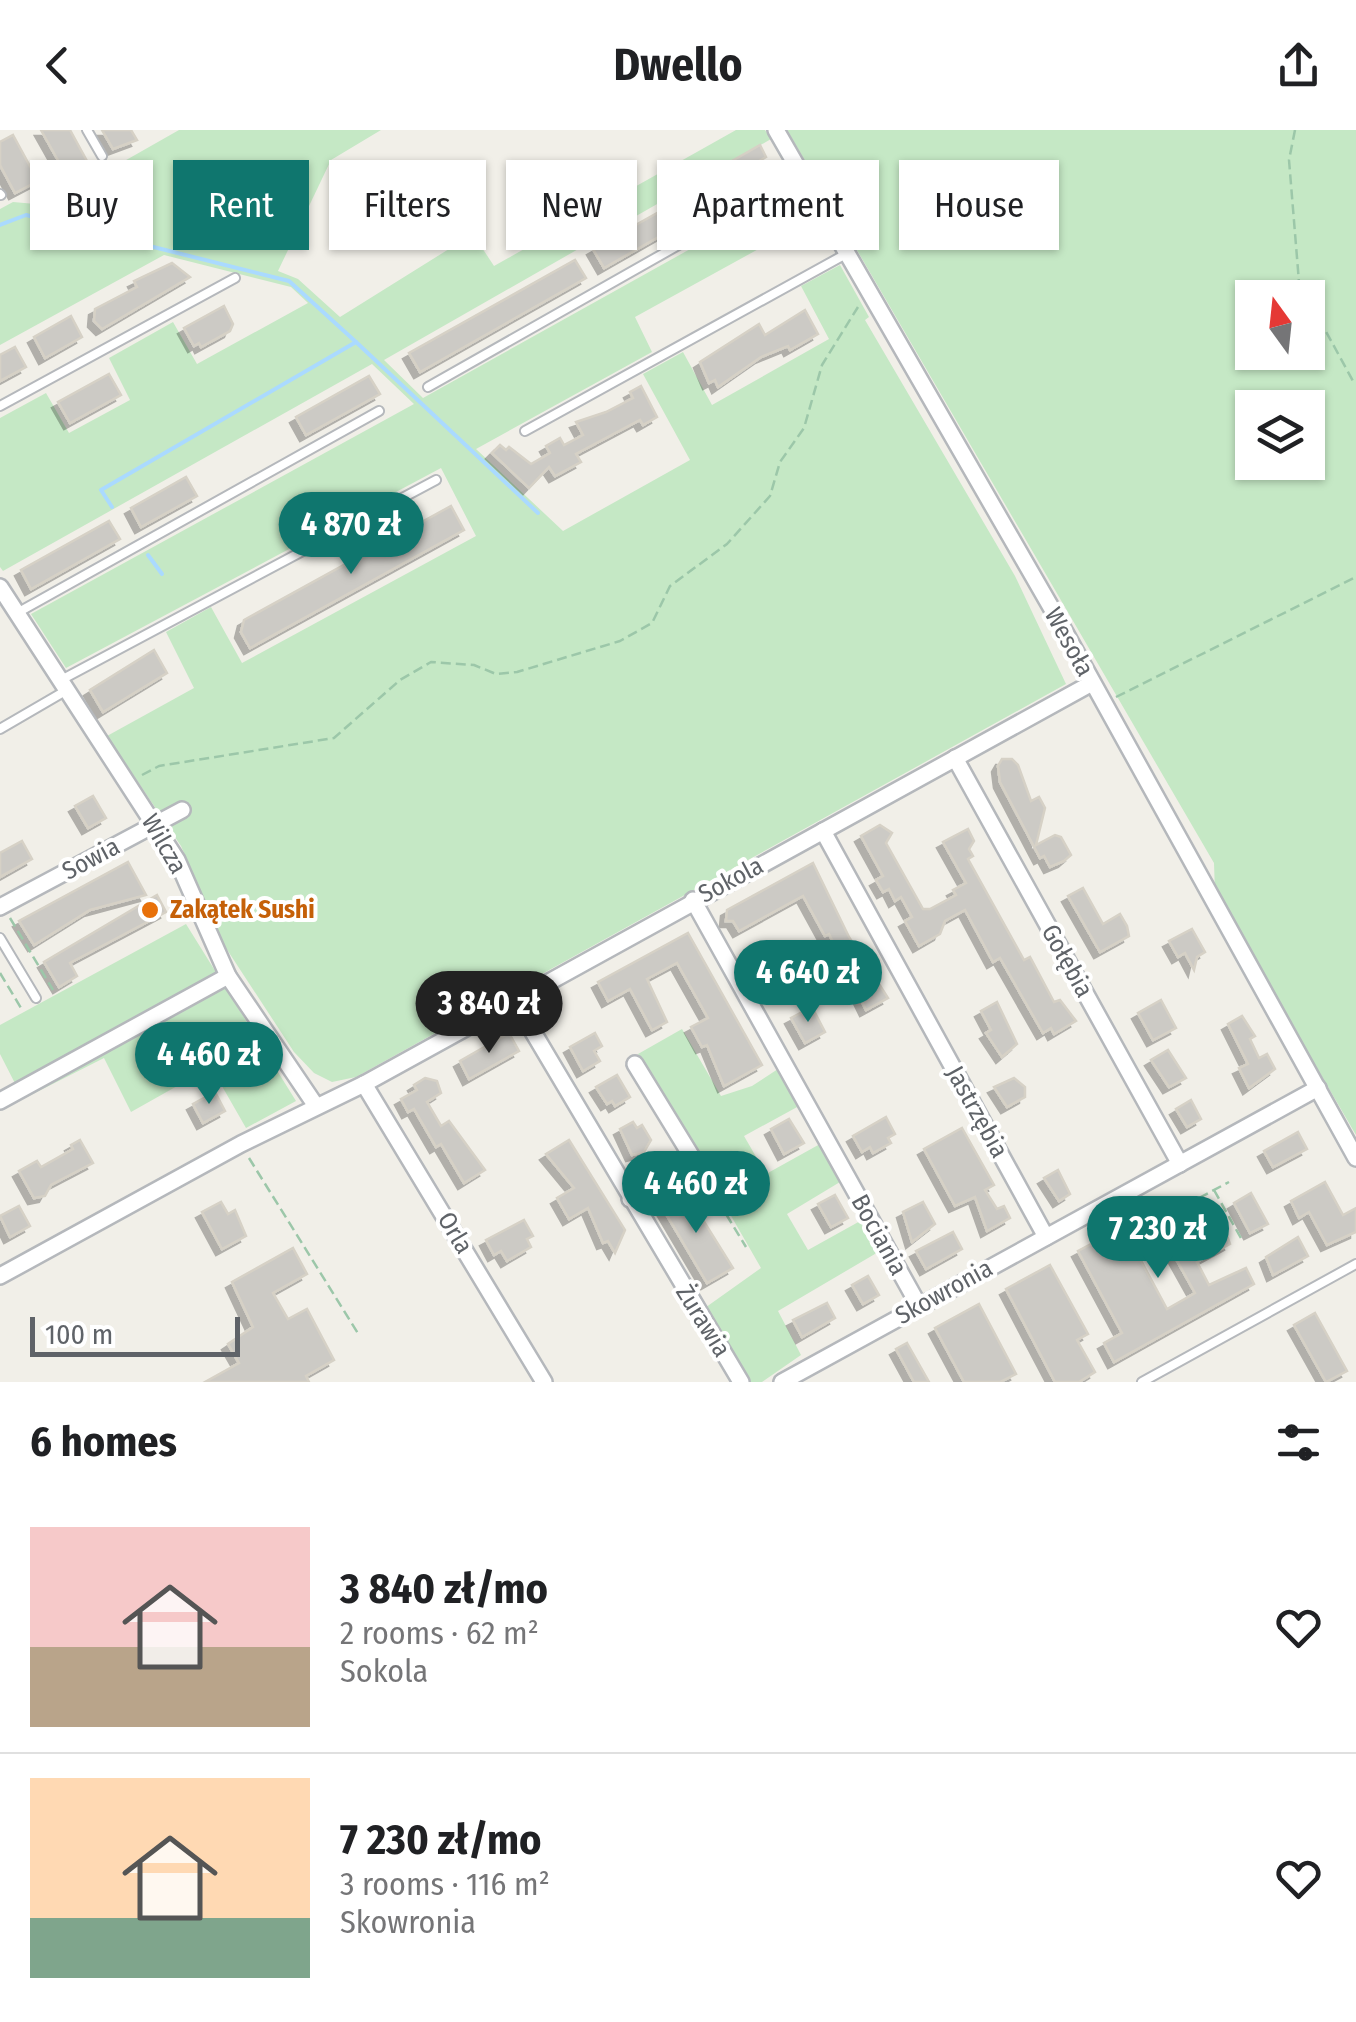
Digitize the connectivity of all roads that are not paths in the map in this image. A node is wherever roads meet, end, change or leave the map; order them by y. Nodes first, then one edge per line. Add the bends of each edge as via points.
1 (87, 130) edge
2 (776, 130) edge
3 (102, 156) dead end
4 (793, 160) edge
5 (671, 250) edge
6 (844, 250) edge
7 (846, 254) junction
8 (235, 278) dead end
9 (428, 387) dead end
10 (0, 406) edge
11 (379, 412) dead end
12 (524, 431) dead end
13 (436, 480) dead end
14 (0, 587) edge
15 (17, 613) junction
16 (1092, 683) junction
17 (64, 685) junction
18 (0, 729) edge
19 (955, 758) junction
20 (182, 810) dead end
21 (154, 825) junction
22 (823, 830) junction
23 (693, 900) junction
24 (4, 911) edge
25 (0, 938) edge
26 (228, 976) junction
27 (36, 998) dead end
28 (514, 1000) junction
29 (635, 1064) dead end
30 (364, 1084) junction
31 (1318, 1088) junction
32 (0, 1101) edge
33 (316, 1106) junction
34 (1356, 1158) edge
35 (1180, 1164) junction
36 (630, 1199) junction
37 (1046, 1236) junction
38 (1356, 1264) edge
39 (0, 1276) edge
40 (919, 1306) junction
41 (544, 1382) edge
42 (741, 1382) edge
43 (782, 1382) edge
44 (1142, 1382) edge

1 - 3 lane
2 - 4 street, Wesoła
5 - 9 lane
6 - 7 street, Wesoła
7 - 12 lane
7 - 16 street, Wesoła
8 - 10 lane
11 - 15 lane
13 - 17 lane
14 - 15 street, Wilcza
15 - 17 street, Wilcza
16 - 19 street, Sokola
16 - 31 street, Wesoła
17 - 18 lane
17 - 21 street, Wilcza
19 - 22 street, Sokola
19 - 35 street, Gołębia
20 - 21 street, Sowia
21 - 24 street, Sowia
21 - 26 street, Wilcza via 177,860
22 - 23 street, Sokola
22 - 37 street, Jastrzębia
23 - 28 street, Sokola
23 - 40 street, Bociania
25 - 27 lane
26 - 32 street
26 - 33 street, Wilcza
28 - 30 street, Sokola
28 - 36 street, Żurawia
29 - 36 street via 695,1162
30 - 33 street, Sokola
30 - 41 street, Orla
31 - 34 street, Wesoła
31 - 35 street, Skowronia
33 - 39 street, Sokola
35 - 37 street, Skowronia
36 - 42 street, Żurawia
37 - 40 street, Skowronia
38 - 44 lane
40 - 43 street, Skowronia

